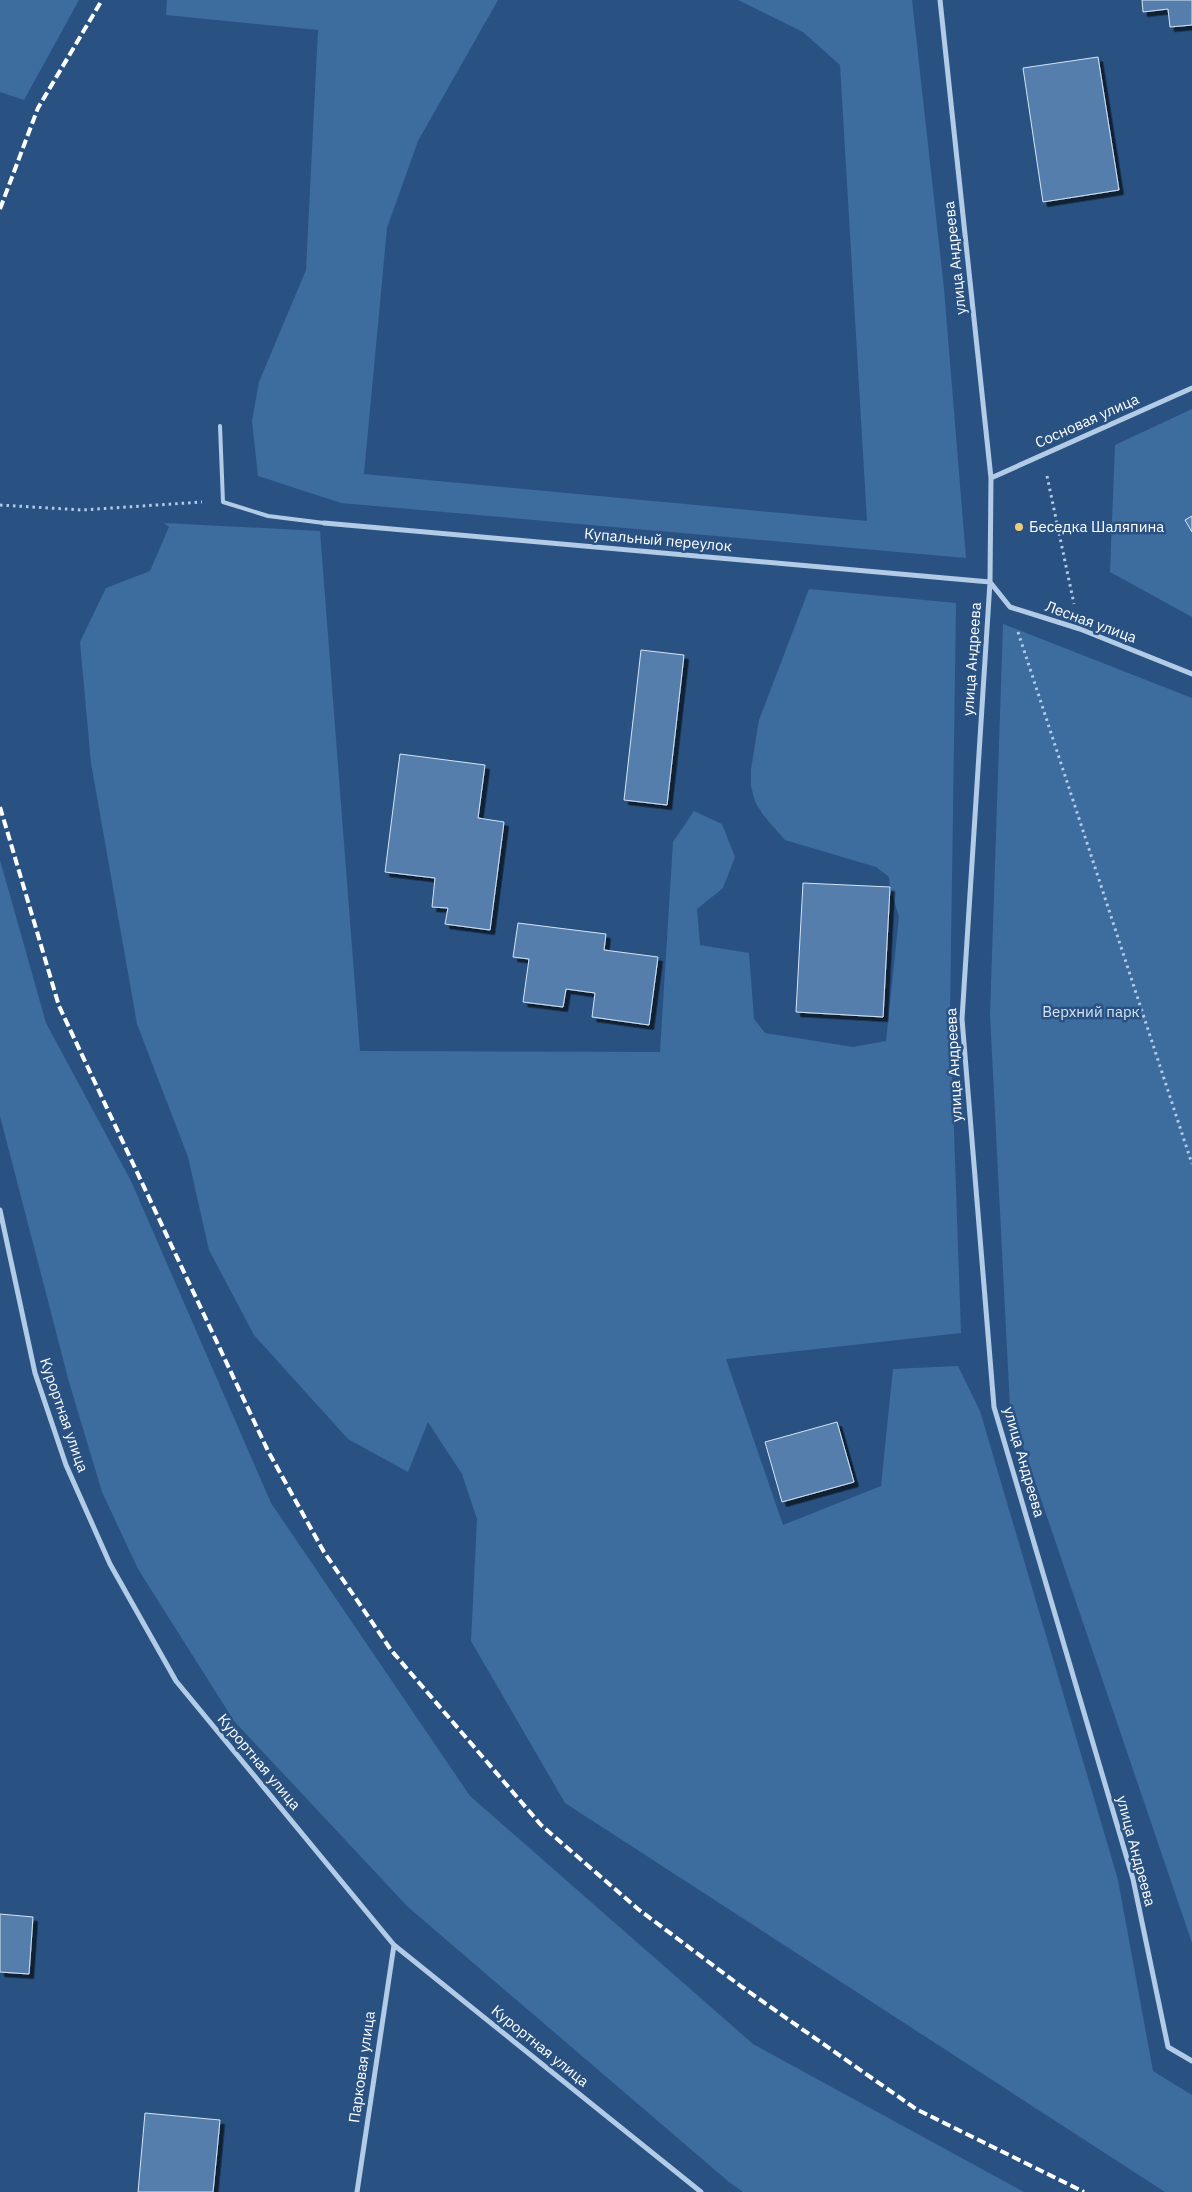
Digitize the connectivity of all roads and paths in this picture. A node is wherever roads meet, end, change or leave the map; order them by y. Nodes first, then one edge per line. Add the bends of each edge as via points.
1 (940, 0) edge
2 (1192, 388) edge
3 (220, 426) dead end
4 (1042, 455) junction
5 (991, 478) junction
6 (223, 502) junction
7 (0, 505) edge
8 (324, 523) joint
9 (990, 582) junction
10 (1010, 607) junction
11 (1080, 629) junction
12 (1192, 674) edge
13 (1192, 1164) edge
14 (0, 1210) edge
15 (394, 1945) junction
16 (1192, 2061) edge
17 (356, 2192) edge
18 (701, 2192) edge

1 - 5 street, улица Андреева
2 - 4 street, Сосновая улица
3 - 6 lane
4 - 5 street, Сосновая улица
4 - 11 path
5 - 9 street, улица Андреева
6 - 7 path via 187,501 82,510
6 - 8 lane via 268,516
8 - 9 street, Купальный переулок
9 - 10 street
9 - 16 street, улица Андреева via 962,1019 994,1407 1133,1879 1168,2047
10 - 11 street, Лесная улица
10 - 13 path
11 - 12 street, Лесная улица
14 - 15 street, Курортная улица via 34,1373 66,1465 110,1564 176,1681
15 - 17 street, Парковая улица
15 - 18 street, Курортная улица

